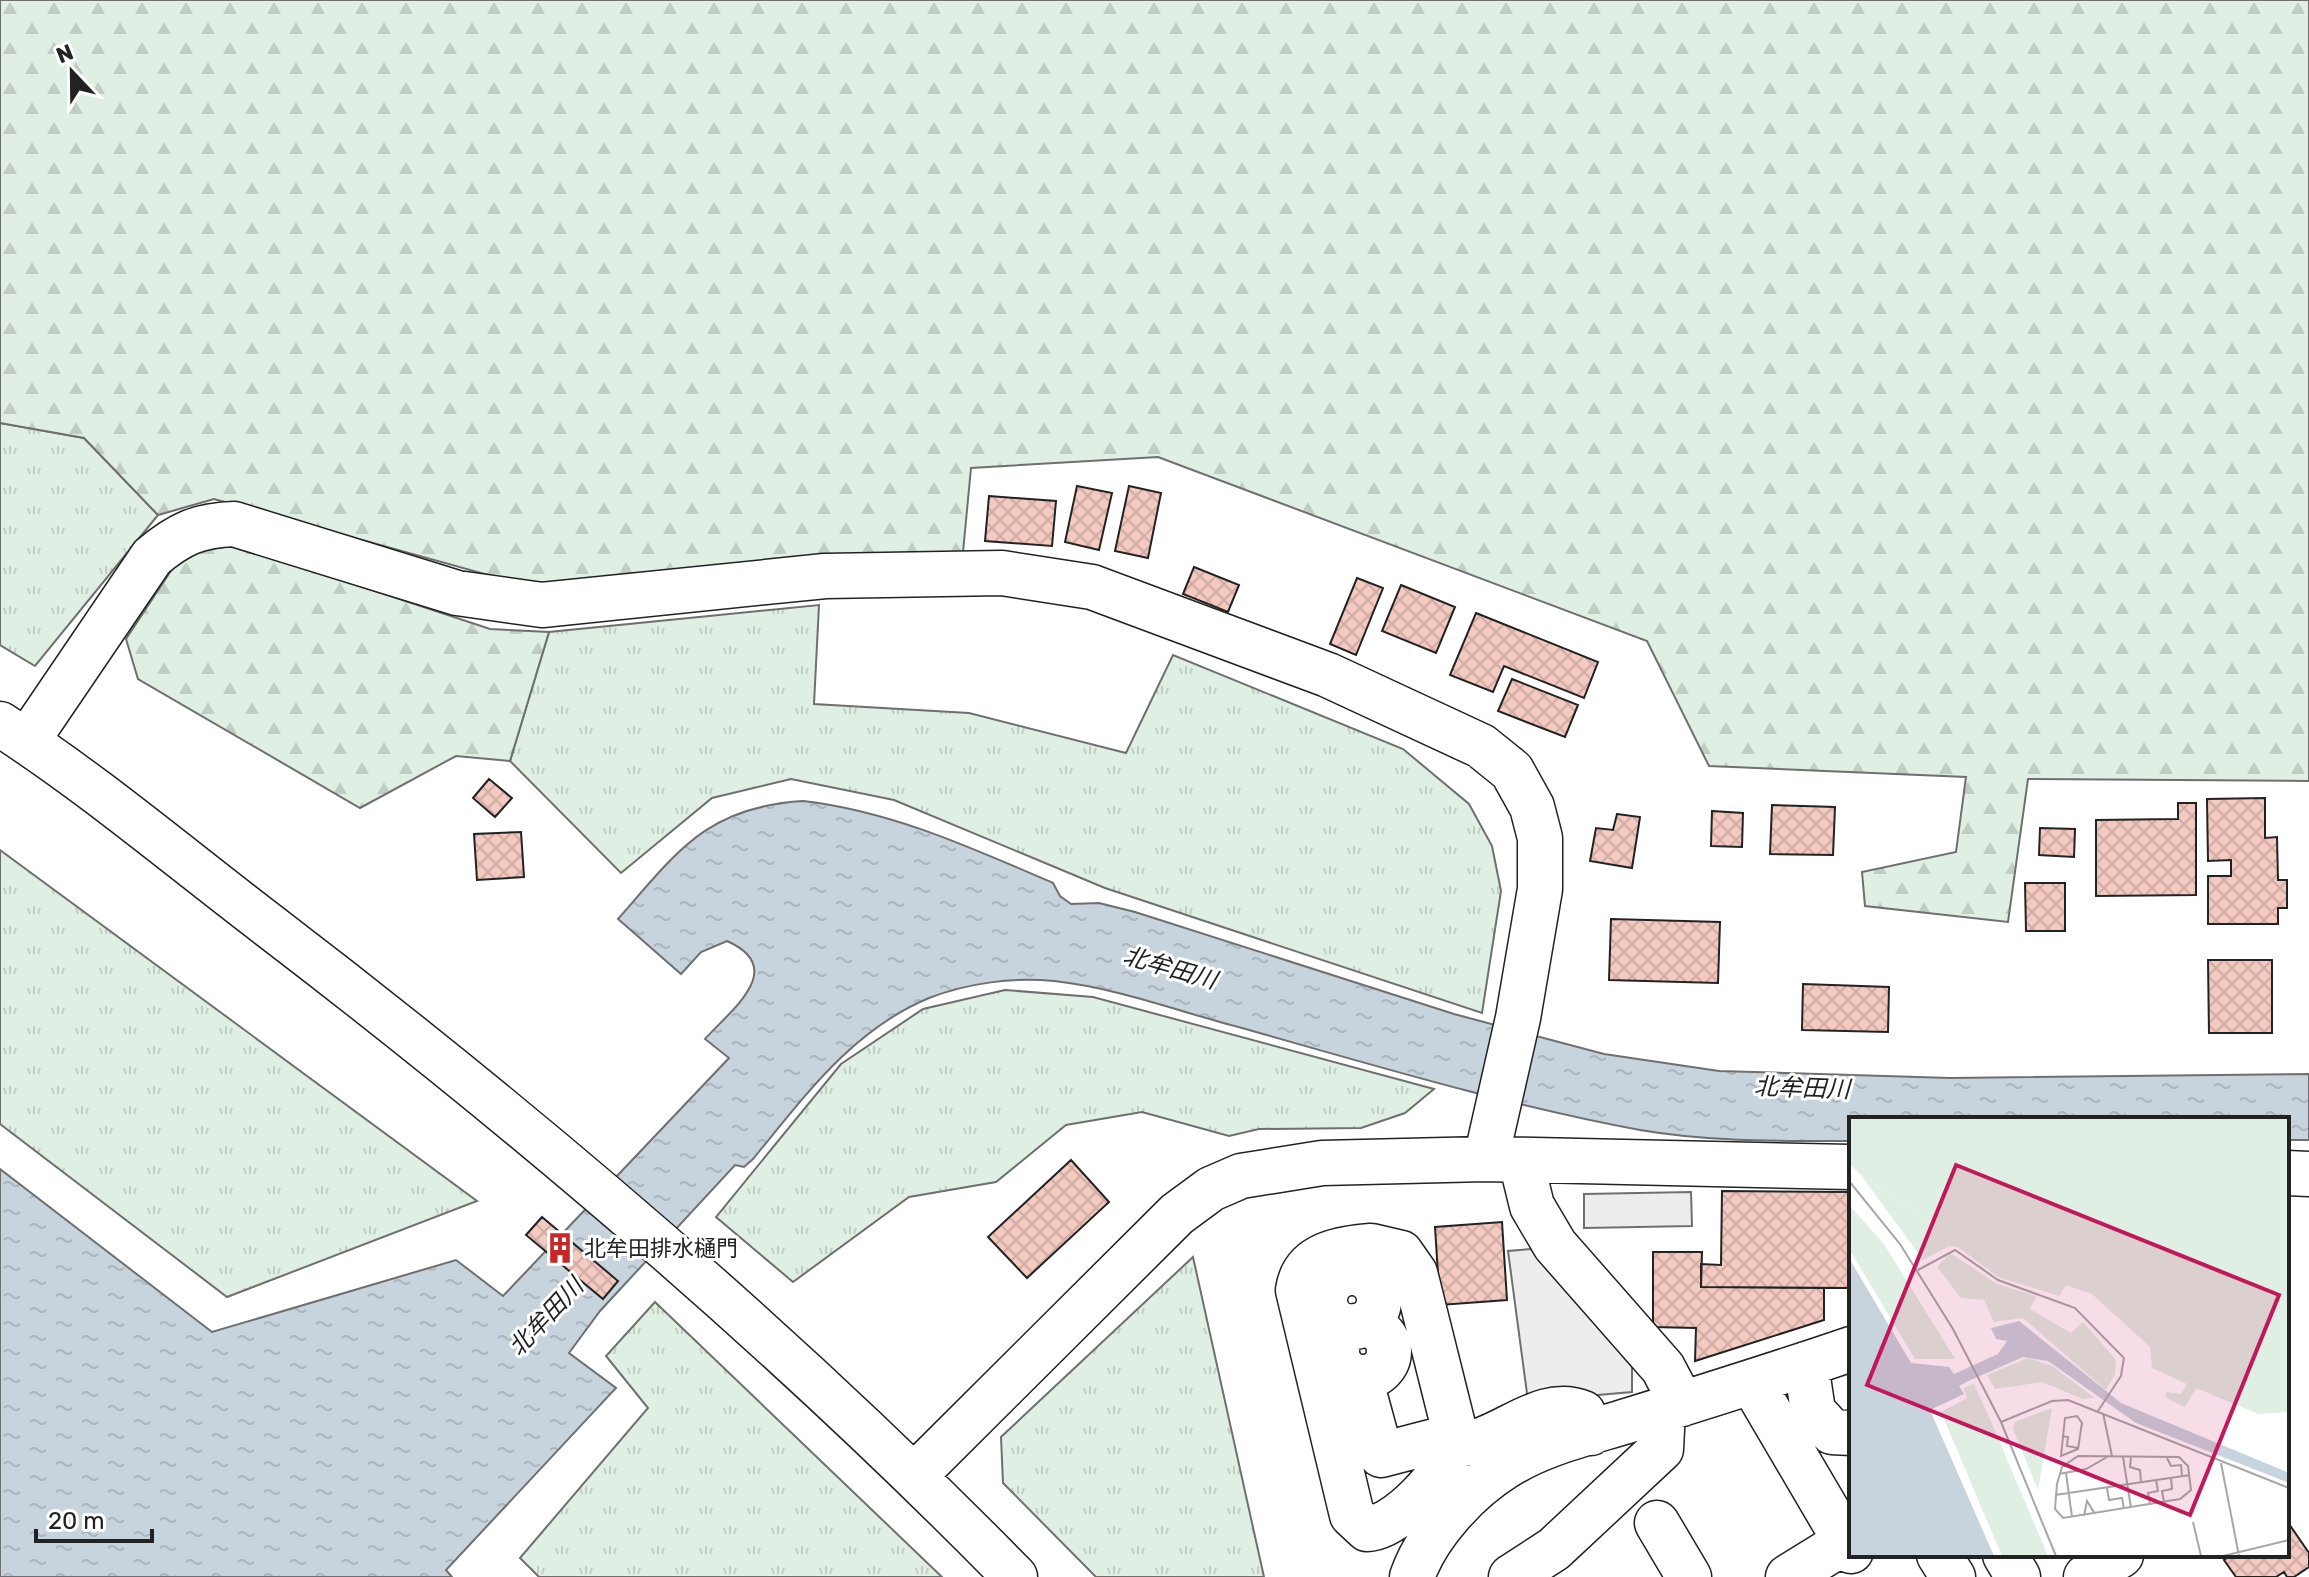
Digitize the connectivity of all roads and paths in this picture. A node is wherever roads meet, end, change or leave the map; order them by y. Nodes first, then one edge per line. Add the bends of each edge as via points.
1 (13, 732) edge
2 (1504, 1160) junction
3 (1849, 1167) edge
4 (2289, 1173) edge
5 (2309, 1174) edge
6 (1343, 1262) junction
7 (1337, 1348) junction
8 (1849, 1350) edge
9 (1806, 1364) junction
10 (1753, 1384) junction
11 (1672, 1407) junction
12 (1327, 1408) junction
13 (1591, 1433) junction
14 (1849, 1433) edge
15 (1454, 1440) junction
16 (915, 1475) junction
17 (1657, 1523) dead end
18 (1849, 1546) edge
19 (1849, 1554) edge
20 (1940, 1557) edge
21 (2006, 1557) edge
22 (1563, 1563) edge
23 (1676, 1572) edge
24 (1015, 1577) edge
25 (1412, 1577) edge
26 (1511, 1577) edge
27 (1788, 1577) edge
28 (1953, 1577) edge
29 (2018, 1577) edge

1 - 2 street via 152,557 178,536 205,525 234,524 457,593 542,605 825,576 1002,573 1092,587 1328,675 1481,746 1512,771 1532,807 1540,838 1540,889 1495,1116
1 - 16 street via 391,1018 573,1167
2 - 3 street
2 - 11 street via 1555,1245 1663,1368
2 - 16 street via 1322,1163 1241,1176 1211,1189 1177,1214
4 - 5 street
6 - 7 street via 1377,1289 1378,1308
6 - 7 street via 1316,1259 1300,1278 1298,1290
6 - 15 street via 1371,1246 1389,1248 1409,1261
7 - 12 street
8 - 9 street
9 - 10 street
9 - 14 street via 1813,1411 1832,1432
10 - 11 street
10 - 18 street
11 - 13 street
11 - 22 street via 1661,1449
12 - 15 street via 1366,1400 1381,1455
12 - 15 street via 1352,1515 1367,1529 1379,1529 1437,1476
13 - 15 street via 1583,1413 1572,1409 1542,1412 1468,1445
13 - 25 street via 1508,1465 1472,1490
16 - 24 street
17 - 23 street
19 - 27 street
20 - 28 street
21 - 29 street
22 - 26 street

